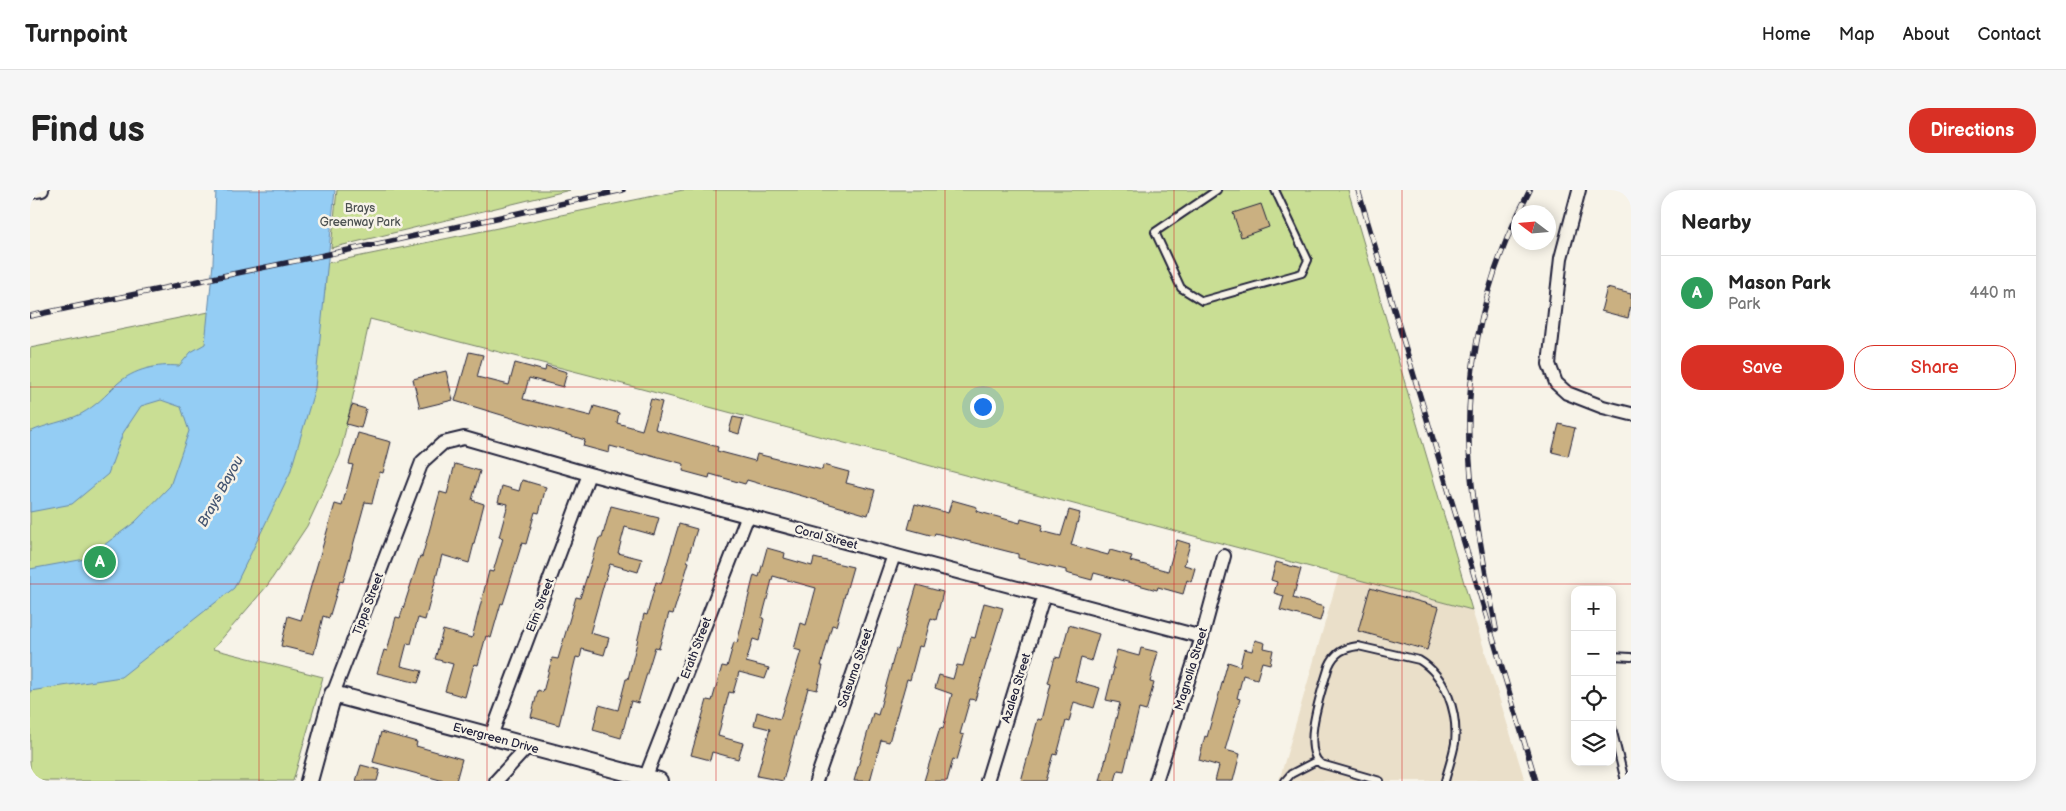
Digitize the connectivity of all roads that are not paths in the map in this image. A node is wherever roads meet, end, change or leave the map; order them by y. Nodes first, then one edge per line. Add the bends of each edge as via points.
1 (42, 190) edge
2 (1217, 190) edge
3 (1275, 190) edge
4 (1578, 190) edge
5 (30, 192) edge
6 (1631, 414) edge
7 (450, 442) joint
8 (589, 474) junction
9 (748, 515) junction
10 (894, 555) junction
11 (1224, 556) dead end
12 (1044, 595) junction
13 (1202, 637) junction
14 (1616, 656) edge
15 (1631, 657) edge
16 (333, 694) junction
17 (491, 736) junction
18 (1616, 744) edge
19 (528, 746) junction
20 (1316, 761) junction
21 (650, 780) edge
22 (309, 781) edge
23 (496, 781) edge
24 (816, 781) edge
25 (987, 781) edge
26 (1156, 781) edge
27 (1285, 781) edge
28 (1380, 781) edge
29 (1445, 781) edge
30 (1625, 781) edge

1 - 5 street
2 - 3 lane via 1155,232 1181,288 1202,301 1302,273 1308,260
4 - 6 street via 1560,258 1549,364 1556,382 1566,393
7 - 8 street, Coral Street via 464,438
7 - 16 street, Tipps Street via 422,462
8 - 9 street, Coral Street
8 - 17 street, Elm Street
9 - 10 street, Coral Street
9 - 21 street, Erath Street
10 - 12 street, Coral Street
10 - 24 street, Satsuma Street
11 - 13 street, Magnolia Street
12 - 13 street, Coral Street
12 - 25 street, Azalea Street
13 - 26 street, Magnolia Street
14 - 15 lane
16 - 17 street, Evergreen Drive
16 - 22 street, Tipps Street
17 - 19 street, Evergreen Drive
18 - 30 lane
19 - 21 street, Evergreen Drive
19 - 23 street
20 - 27 lane via 1291,774
20 - 28 lane
20 - 29 lane via 1313,727 1329,666 1333,656 1340,651 1358,646 1419,660 1442,680 1455,726 1455,743

